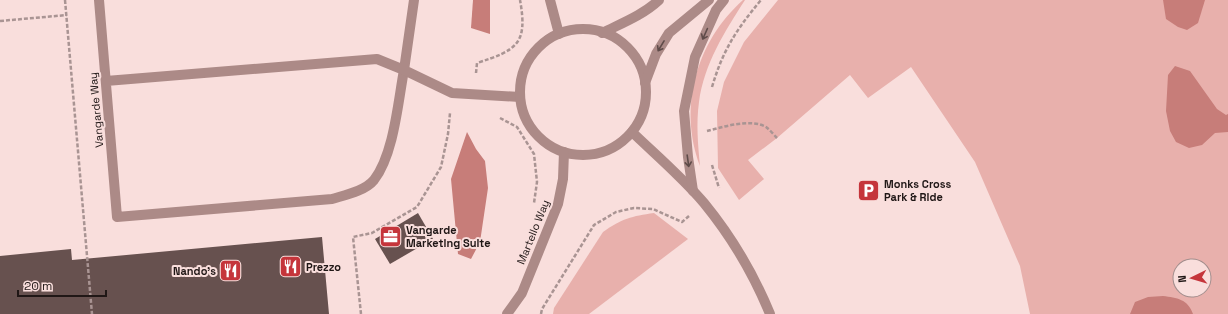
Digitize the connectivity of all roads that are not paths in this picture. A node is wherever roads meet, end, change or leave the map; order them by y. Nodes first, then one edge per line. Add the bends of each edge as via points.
1 (99, 0) edge
2 (414, 0) edge
3 (550, 0) edge
4 (659, 0) edge
5 (709, 0) edge
6 (724, 0) edge
7 (602, 33) junction
8 (559, 34) junction
9 (404, 70) junction
10 (106, 81) junction
11 (645, 83) junction
12 (520, 98) junction
13 (632, 132) junction
14 (564, 152) junction
15 (693, 191) junction
16 (507, 314) edge
17 (770, 314) edge

1 - 10 lane, Vangarde Way
2 - 9 lane
3 - 8 lane
4 - 7 lane via 632,19
5 -> 11 lane via 669,33 656,54
6 -> 15 lane via 716,10 695,57 684,111
7 - 8 lane via 580,29
7 - 11 lane via 618,40 631,52 640,66
8 - 12 lane via 542,45 529,60 522,78
9 - 10 lane via 377,59
9 - 10 lane, Vangarde Way via 387,153 373,181 357,191 332,199 117,217
9 - 12 lane via 452,93
11 - 13 lane via 646,100 641,117
12 - 14 lane via 525,115 534,131 547,144
13 - 14 lane via 618,145 601,153 582,156
13 - 15 lane
14 - 16 lane, Martello Way via 563,179 558,204 522,293
15 - 17 lane via 738,252

